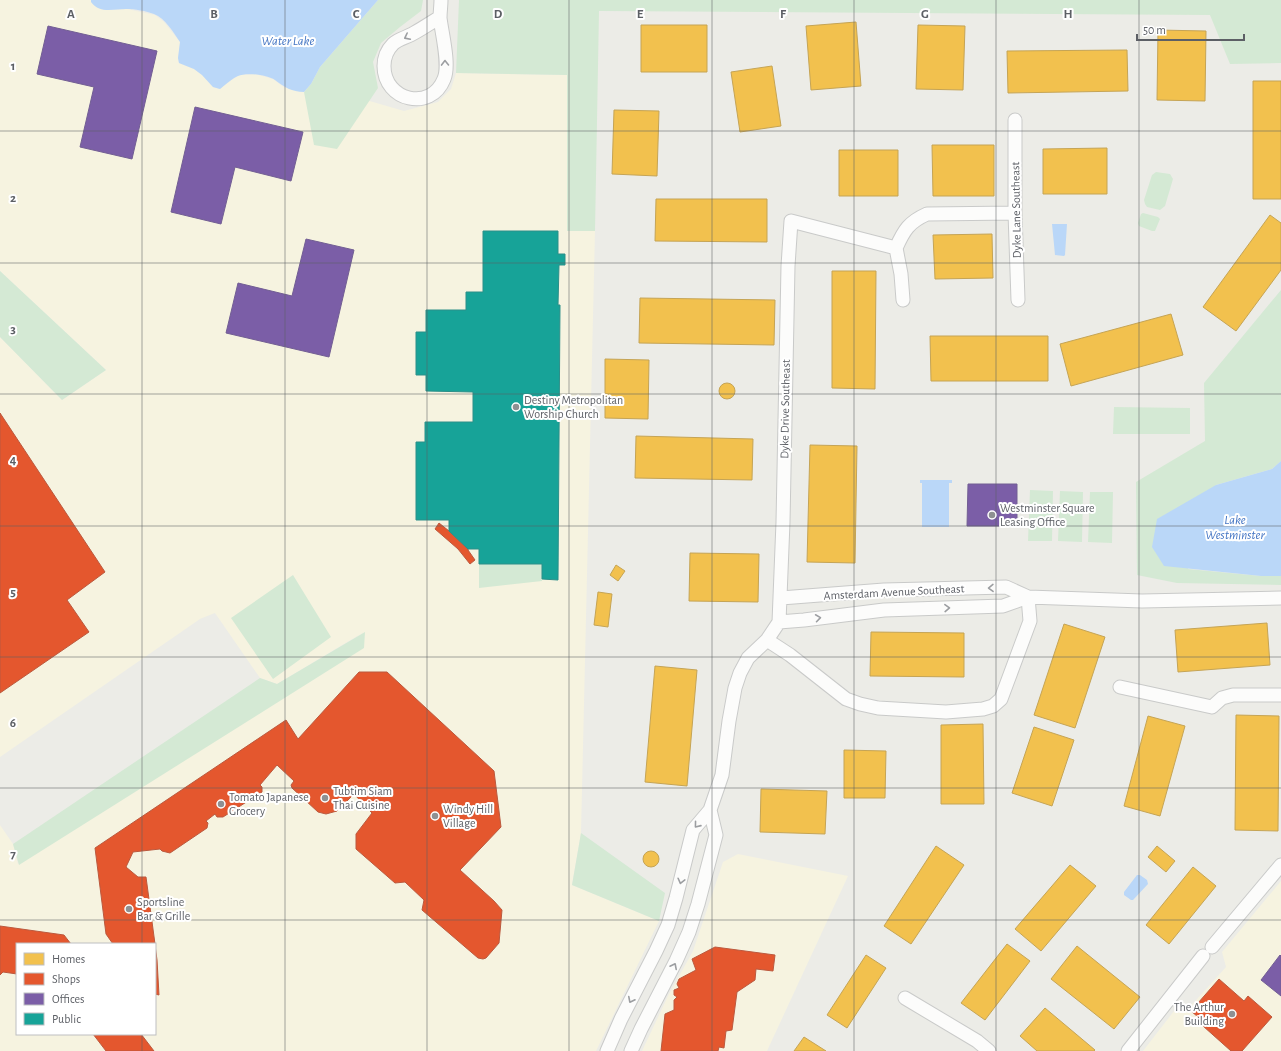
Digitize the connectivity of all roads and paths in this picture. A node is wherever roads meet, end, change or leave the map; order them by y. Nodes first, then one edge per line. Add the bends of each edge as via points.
1 (441, 0) edge
2 (440, 17) junction
3 (1015, 120) dead end
4 (1014, 213) junction
5 (896, 248) junction
6 (903, 300) dead end
7 (1018, 300) dead end
8 (1028, 597) junction
9 (781, 598) junction
10 (1281, 598) edge
11 (779, 622) junction
12 (767, 640) junction
13 (1120, 687) dead end
14 (1281, 695) edge
15 (710, 810) junction
16 (1281, 865) edge
17 (905, 998) dead end
18 (607, 1051) edge
19 (631, 1051) edge
20 (989, 1051) edge
21 (1128, 1051) edge

1 - 2 street
2 -> 2 street via 394,43 388,51 384,61 384,73 390,87 401,96 421,99 430,96 439,90 445,78 444,37
3 - 4 street, Dyke Lane Southeast
4 - 5 street via 927,214 917,218 904,230
4 - 7 street, Dyke Lane Southeast
5 - 6 street
5 - 9 street, Dyke Drive Southeast via 791,221
8 -> 9 street, Amsterdam Avenue Southeast via 1006,587 884,590
8 - 10 street, Amsterdam Avenue Southeast via 1142,601
11 -> 8 street, Amsterdam Avenue Southeast via 884,610 1003,606
8 - 12 street via 1030,621 1000,699 993,706 983,709 920,711 860,704 846,698
9 - 11 street
11 - 12 street
12 - 15 street via 748,658 740,673 728,722 722,775
13 - 14 street via 1212,707 1222,698 1232,695
15 -> 18 street via 693,830 668,925
19 -> 15 street via 689,932 716,835
16 - 21 street via 1207,951
17 - 20 street via 977,1041

